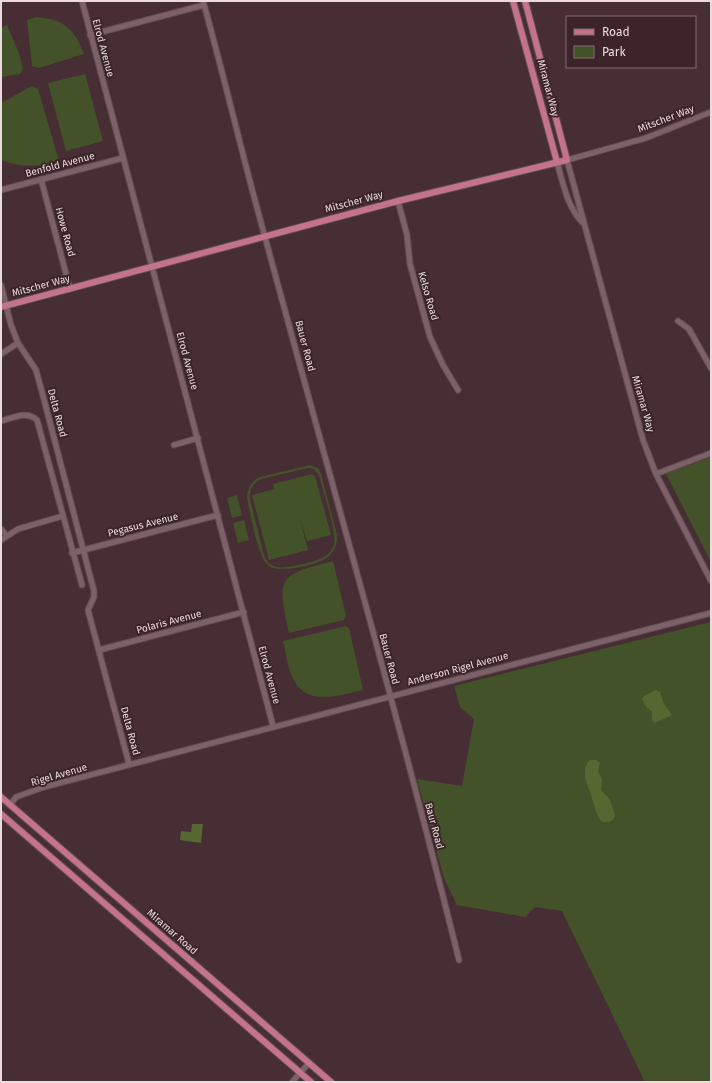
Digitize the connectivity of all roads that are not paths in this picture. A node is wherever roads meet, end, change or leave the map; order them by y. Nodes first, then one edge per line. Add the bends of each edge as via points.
1 (82, 1) edge
2 (513, 1) edge
3 (525, 1) edge
4 (203, 3) edge
5 (90, 35) junction
6 (711, 112) edge
7 (123, 158) junction
8 (567, 160) junction
9 (557, 162) junction
10 (41, 179) junction
11 (1, 190) edge
12 (398, 201) junction
13 (583, 223) junction
14 (264, 236) junction
15 (152, 266) junction
16 (1, 285) edge
17 (70, 289) junction
18 (4, 306) edge
19 (678, 321) dead end
20 (18, 343) junction
21 (1, 354) edge
22 (711, 368) edge
23 (458, 390) dead end
24 (1, 421) edge
25 (198, 438) junction
26 (174, 445) dead end
27 (711, 452) edge
28 (656, 474) junction
29 (218, 515) junction
30 (62, 516) junction
31 (1, 528) edge
32 (6, 535) junction
33 (1, 540) edge
34 (84, 550) junction
35 (72, 553) junction
36 (711, 581) edge
37 (82, 585) dead end
38 (244, 612) junction
39 (711, 613) edge
40 (99, 650) junction
41 (390, 696) junction
42 (274, 726) junction
43 (130, 764) junction
44 (116, 768) joint
45 (1, 797) edge
46 (10, 805) junction
47 (1, 814) edge
48 (459, 960) dead end
49 (309, 1063) junction
50 (300, 1073) junction
51 (292, 1082) edge
52 (311, 1082) edge
53 (331, 1082) edge

1 - 5 street, Elrod Avenue
2 - 9 main road, Miramar Way
3 - 8 main road, Miramar Way
4 - 5 street
4 - 14 street, Bauer Road
5 - 7 street, Elrod Avenue
6 - 8 street, Mitscher Way via 646,138
7 - 10 street, Benfold Avenue
7 - 15 street, Elrod Avenue
8 - 9 main road, Mitscher Way
8 - 13 street, Miramar Way
9 - 12 main road, Mitscher Way
9 - 13 street, Miramar Way via 566,195
10 - 11 street, Benfold Avenue
10 - 17 street, Howe Road
12 - 14 main road, Mitscher Way
12 - 23 street, Kelso Road via 407,235 410,264 430,337
13 - 28 street, Miramar Way via 642,440
14 - 15 main road, Mitscher Way
14 - 41 street, Bauer Road
15 - 17 main road, Mitscher Way
15 - 25 street, Elrod Avenue
16 - 18 street, Delta Road
17 - 18 main road, Mitscher Way
18 - 20 street, Delta Road
19 - 22 street via 689,329
20 - 21 street
20 - 34 street, Delta Road via 36,370
24 - 30 street, Delta Road via 25,415 33,416 37,420
25 - 26 street
25 - 29 street, Elrod Avenue
27 - 28 street
28 - 36 street, Miramar Way
29 - 34 street, Pegasus Avenue
29 - 38 street, Elrod Avenue
30 - 32 street via 18,528
30 - 35 street, Delta Road
31 - 32 street
32 - 33 street
34 - 35 street, Pegasus Avenue
34 - 40 street, Delta Road via 94,591 88,610
35 - 37 street, Delta Road
38 - 40 street, Polaris Avenue
38 - 42 street, Elrod Avenue
39 - 41 street, Anderson Rigel Avenue
40 - 43 street, Delta Road
41 - 42 street, Anderson Rigel Avenue
41 - 48 street, Baur Road
42 - 43 street, Anderson Rigel Avenue
43 - 44 street, Anderson Rigel Avenue
44 - 46 street, Rigel Avenue via 44,787 16,797
45 - 46 main road, Miramar Road
46 - 49 main road, Miramar Road
47 - 50 main road
49 - 50 street
49 - 53 main road, Miramar Road
50 - 51 street
50 - 52 main road

